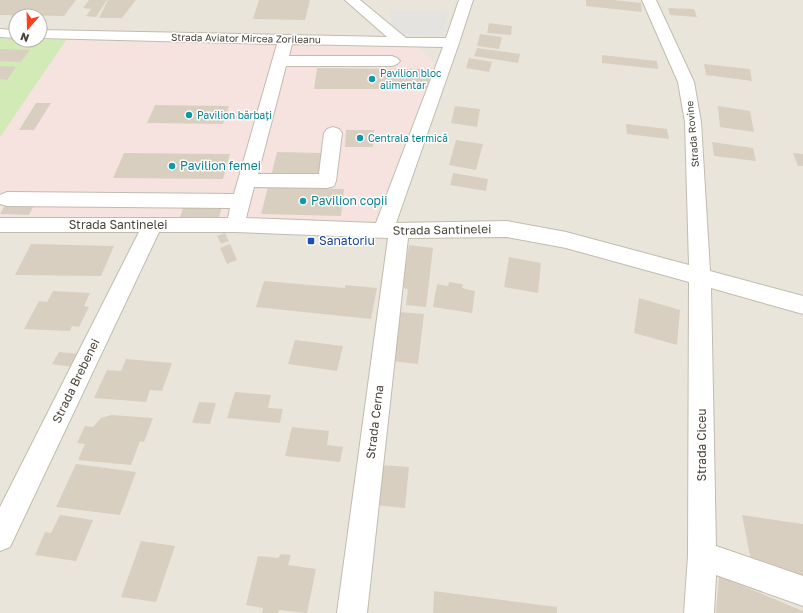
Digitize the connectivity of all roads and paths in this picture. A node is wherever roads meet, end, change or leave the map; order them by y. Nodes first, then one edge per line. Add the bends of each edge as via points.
1 (352, 0) edge
2 (466, 0) edge
3 (649, 0) edge
4 (48, 34) edge
5 (286, 39) junction
6 (402, 42) junction
7 (452, 43) junction
8 (280, 61) junction
9 (392, 61) dead end
10 (333, 133) dead end
11 (247, 180) junction
12 (7, 198) dead end
13 (241, 201) junction
14 (153, 224) junction
15 (234, 224) junction
16 (0, 225) edge
17 (391, 230) junction
18 (700, 276) junction
19 (803, 305) edge
20 (0, 537) edge
21 (702, 556) junction
22 (803, 591) edge
23 (352, 613) edge
24 (699, 613) edge

1 - 6 street
2 - 7 street, Strada Cerna
3 - 18 street, Strada Rovine via 686,82 693,122
4 - 5 street, Strada Aviator Mircea Zorileanu
5 - 6 street, Strada Aviator Mircea Zorileanu
5 - 8 street
6 - 7 street, Strada Aviator Mircea Zorileanu
7 - 17 street, Strada Cerna
8 - 9 street
8 - 11 street
10 - 11 street via 327,181
11 - 13 street
12 - 13 street
13 - 15 street
14 - 15 street, Strada Santinelei
14 - 16 street, Strada Santinelei
14 - 20 street, Strada Brebenei
15 - 17 street, Strada Santinelei
17 - 18 street, Strada Santinelei via 507,229 566,240
17 - 23 street, Strada Cerna
18 - 19 street, Strada Santinelei
18 - 21 street, Strada Ciceu
21 - 22 street
21 - 24 street, Strada Ciceu

